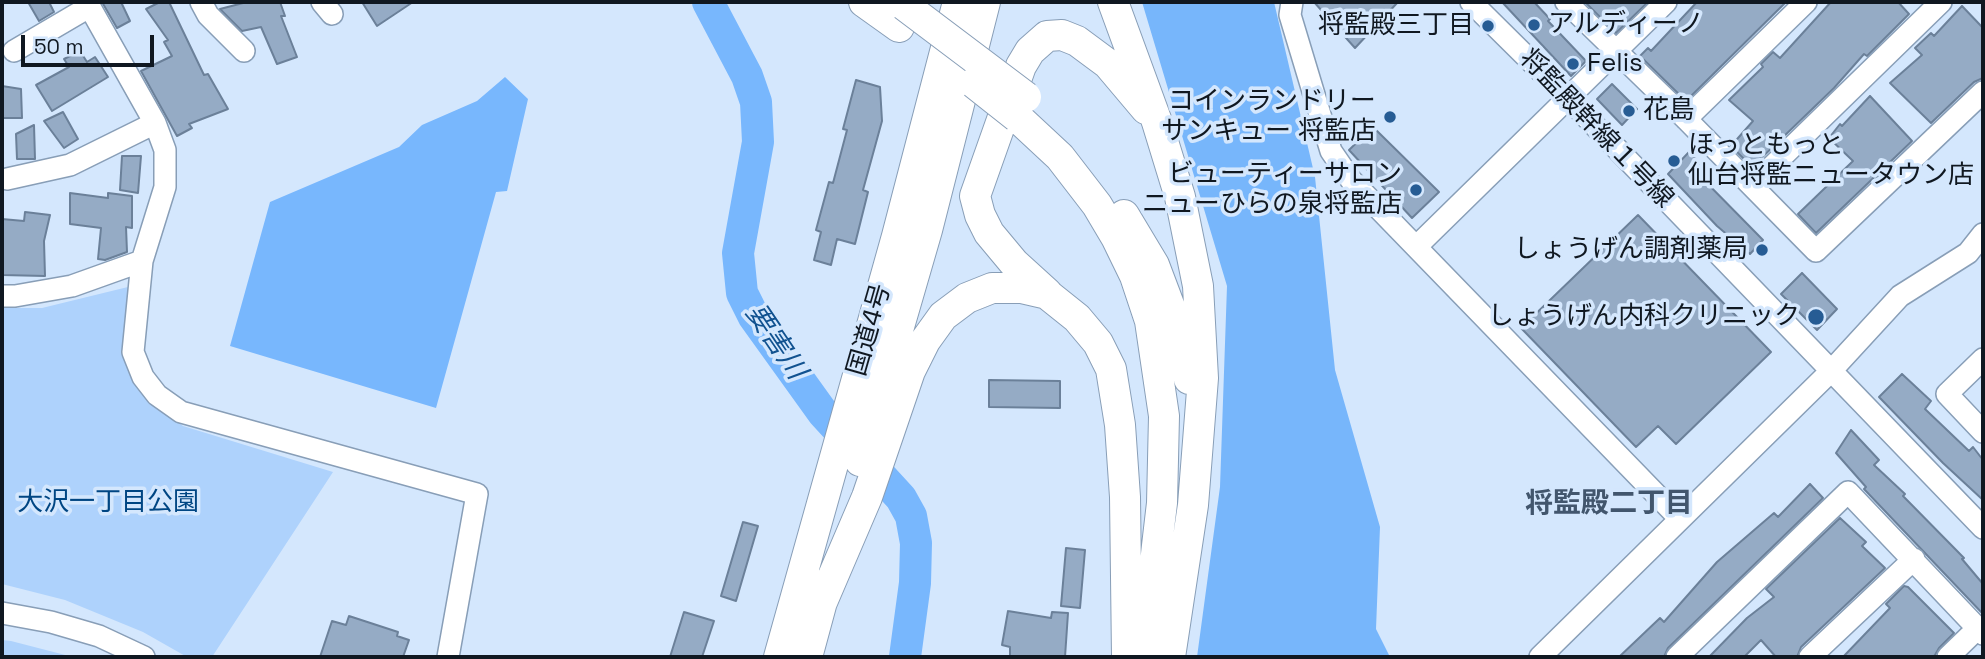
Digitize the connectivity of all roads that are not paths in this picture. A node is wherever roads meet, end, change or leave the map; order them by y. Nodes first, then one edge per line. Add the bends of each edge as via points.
1 (201, 2) edge
2 (864, 2) edge
3 (939, 2) edge
4 (958, 2) edge
5 (985, 2) edge
6 (1113, 2) edge
7 (1292, 2) edge
8 (1471, 2) edge
9 (1566, 2) edge
10 (1666, 2) edge
11 (1806, 2) edge
12 (1941, 2) edge
13 (88, 4) edge
14 (900, 11) edge
15 (1617, 50) junction
16 (15, 51) dead end
17 (244, 51) dead end
18 (1983, 92) edge
19 (1568, 98) junction
20 (1022, 107) junction
21 (1686, 118) junction
22 (155, 122) junction
23 (1157, 122) junction
24 (7, 179) dead end
25 (1752, 186) junction
26 (1983, 234) edge
27 (898, 236) junction
28 (1417, 246) junction
29 (142, 261) junction
30 (1047, 294) junction
31 (2, 296) edge
32 (1983, 359) edge
33 (1831, 371) junction
34 (866, 431) junction
35 (1983, 432) edge
36 (1193, 505) junction
37 (1680, 519) junction
38 (1983, 528) edge
39 (1914, 559) junction
40 (2, 613) edge
41 (1981, 631) edge
42 (1543, 656) edge
43 (144, 657) edge
44 (448, 657) edge
45 (779, 657) edge
46 (807, 657) edge
47 (1127, 657) edge
48 (1144, 657) edge
49 (1170, 657) edge
50 (1677, 657) edge
51 (1810, 657) edge
52 (1948, 657) edge

1 - 17 street
2 - 14 highway
3 - 27 highway
4 - 27 highway, 国道4号
5 - 34 highway, 国道4号 via 927,230
6 - 23 highway
7 - 28 street via 1290,15 1331,151 1351,180
8 - 19 street, 将監殿幹線１号線
9 - 15 street
10 - 15 street
11 - 21 street
12 - 25 street
13 - 16 street
13 - 22 street
14 - 20 highway, bridge
15 - 19 street
15 - 21 street
18 - 25 street via 1816,251
19 - 28 street
19 - 33 street, 将監殿幹線１号線
20 - 36 highway via 1073,147 1110,194 1154,265 1188,372 1194,415
20 - 48 highway via 1097,205 1135,276 1150,321 1164,416 1162,503
21 - 25 street
22 - 24 street via 71,165
22 - 29 street via 165,150 165,187
23 - 30 highway via 1108,64 1077,41 1047,36 1030,51 975,196 989,233
23 - 36 highway via 1180,197 1198,286 1203,378
26 - 33 street via 1968,253 1900,296
27 - 34 highway, 国道4号
28 - 37 street
29 - 31 street via 72,286
29 - 44 street via 133,352 157,395 181,411 477,494
30 - 34 highway via 992,288 967,298 943,316
30 - 47 highway via 1077,318 1098,343 1111,369 1124,485
32 - 35 street via 1947,394
33 - 37 street
33 - 38 street, 将監殿幹線１号線
34 - 45 highway, 国道4号 via 832,463
34 - 46 highway via 860,491
36 - 49 highway
37 - 42 street
39 - 41 street
39 - 50 street via 1848,492
39 - 51 street
40 - 43 street via 99,636
41 - 52 street

